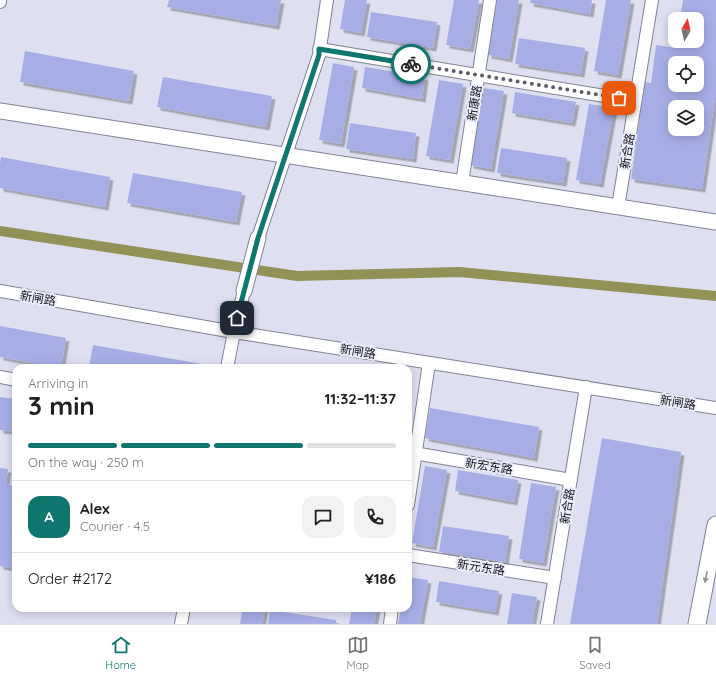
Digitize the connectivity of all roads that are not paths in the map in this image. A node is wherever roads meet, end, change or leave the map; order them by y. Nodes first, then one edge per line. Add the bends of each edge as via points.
1 (327, 0) edge
2 (490, 0) edge
3 (652, 0) edge
4 (319, 49) junction
5 (478, 75) junction
6 (635, 101) junction
7 (0, 111) edge
8 (285, 155) junction
9 (462, 183) junction
10 (618, 207) junction
11 (716, 222) edge
12 (258, 238) joint
13 (0, 291) edge
14 (244, 291) joint
15 (234, 332) junction
16 (429, 363) junction
17 (228, 364) edge
18 (0, 377) edge
19 (12, 379) edge
20 (586, 387) junction
21 (716, 408) edge
22 (412, 453) edge
23 (571, 480) junction
24 (716, 525) edge
25 (412, 556) edge
26 (555, 578) junction
27 (183, 612) edge
28 (392, 612) edge
29 (181, 624) edge
30 (390, 624) edge
31 (547, 624) edge
32 (697, 624) edge

1 - 4 street
2 - 5 street, 新康路
3 - 6 street, 新合路
4 - 5 street
4 - 8 street
5 - 6 street
5 - 9 street, 新康路
6 - 10 street, 新合路
7 - 8 street
8 - 9 street
8 - 12 street
9 - 10 street
10 - 11 street
12 - 14 street
13 - 15 street, 新闸路
14 - 15 street
15 - 16 street, 新闸路
15 - 17 street
16 - 20 street, 新闸路
16 - 22 street
18 - 19 street
20 - 21 street, 新闸路
20 - 23 street, 新合路
22 - 23 street, 新宏东路
23 - 26 street, 新合路
24 -> 32 main road
25 - 26 street, 新元东路
26 - 31 street, 新合路
27 - 29 street
28 - 30 street

